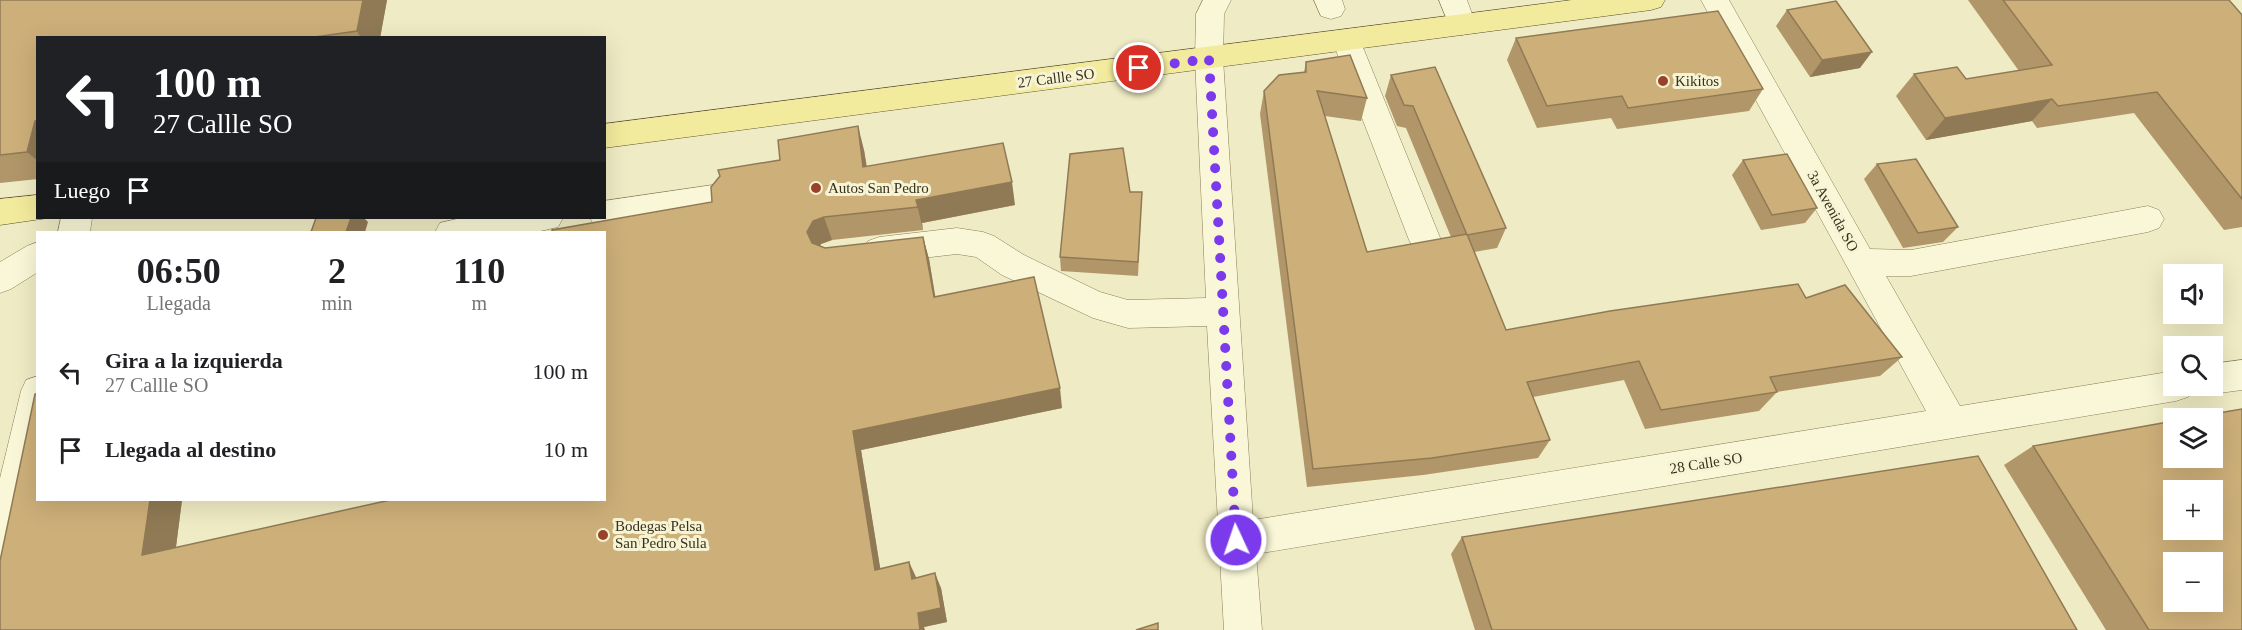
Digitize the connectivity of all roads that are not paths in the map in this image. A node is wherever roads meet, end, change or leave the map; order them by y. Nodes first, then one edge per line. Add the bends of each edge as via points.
1 (1651, 0) edge
2 (1715, 0) edge
3 (1210, 5) edge
4 (1457, 13) edge
5 (1346, 40) junction
6 (1209, 59) junction
7 (606, 136) edge
8 (713, 198) edge
9 (36, 208) edge
10 (0, 212) edge
11 (606, 214) edge
12 (540, 219) edge
13 (2148, 219) dead end
14 (457, 231) edge
15 (1425, 240) edge
16 (855, 252) edge
17 (36, 256) edge
18 (1862, 262) junction
19 (0, 279) edge
20 (1223, 312) junction
21 (2242, 375) edge
22 (2223, 378) edge
23 (2163, 388) edge
24 (36, 400) edge
25 (1951, 423) junction
26 (1236, 540) junction
27 (0, 554) edge
28 (1243, 630) edge

1 - 4 main road, 27 Callle SO
2 - 18 street, 3a Avenida SO
3 - 6 street
4 - 5 main road, 27 Callle SO
5 - 6 main road, 27 Callle SO
5 - 15 street
6 - 7 main road, 27 Callle SO
6 - 20 street
8 - 11 street
9 - 10 main road
12 - 14 street
13 - 18 street via 1911,263
16 - 20 street via 957,241 983,244 1013,265 1093,304 1128,314
17 - 19 street
18 - 25 street, 3a Avenida SO
20 - 26 street
21 - 22 street
23 - 25 street, 28 Calle SO
24 - 27 street
25 - 26 street, 28 Calle SO
26 - 28 street

